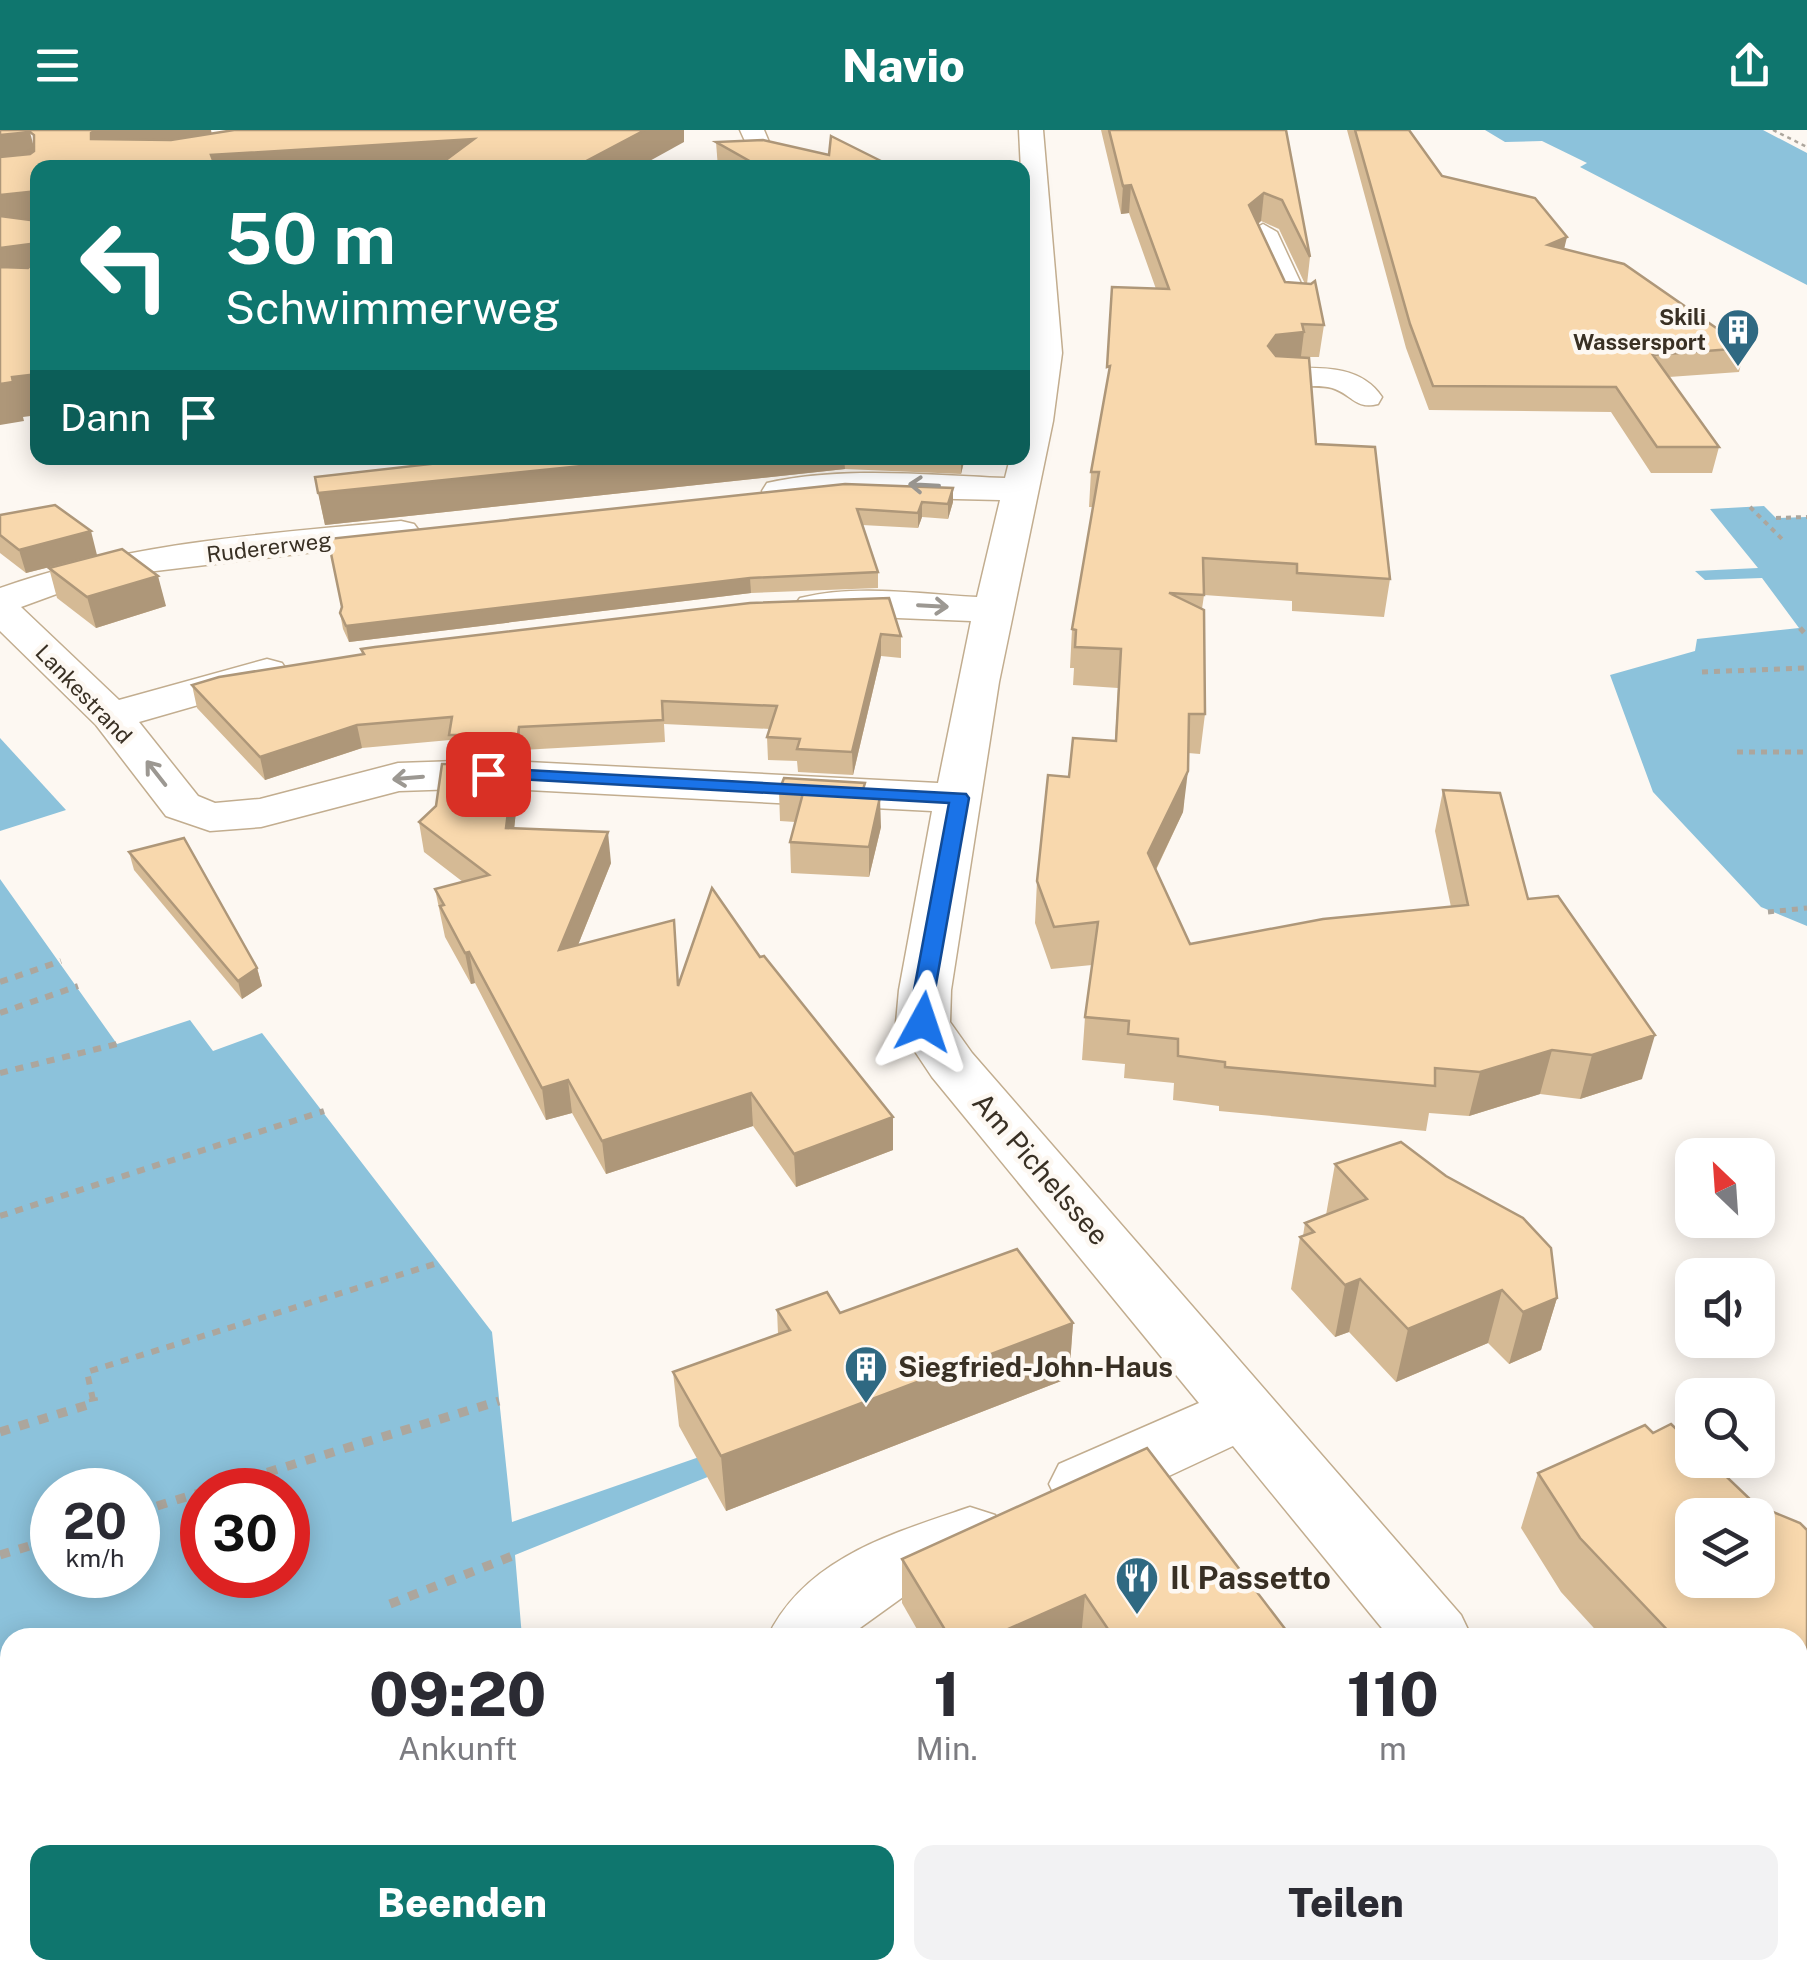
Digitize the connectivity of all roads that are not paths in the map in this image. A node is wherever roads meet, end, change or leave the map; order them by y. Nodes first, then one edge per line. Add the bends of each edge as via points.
1 (752, 130) edge
2 (1031, 130) edge
3 (767, 160) edge
4 (1263, 232) edge
5 (1296, 305) edge
6 (1284, 378) edge
7 (1366, 397) dead end
8 (1030, 441) edge
9 (1026, 465) edge
10 (1021, 490) junction
11 (747, 495) edge
12 (434, 528) edge
13 (0, 602) edge
14 (770, 608) edge
15 (0, 609) edge
16 (994, 610) junction
17 (300, 666) edge
18 (112, 716) junction
19 (959, 798) junction
20 (1246, 1411) junction
21 (808, 1628) edge
22 (1427, 1628) edge

1 - 3 street
2 - 8 street, Am Pichelssee via 1046,353
4 - 5 street
6 - 7 street via 1343,380
9 - 10 street, Am Pichelssee
10 -> 11 street via 845,484
10 - 16 street, Am Pichelssee
12 - 13 street, Rudererweg via 114,566
14 -> 16 street via 867,603
15 - 18 street, Lankestrand
16 - 19 street, Am Pichelssee
17 - 18 street via 242,676
19 -> 18 street, Lankestrand via 488,774 398,778 262,812 210,817 182,806
19 - 20 street, Am Pichelssee via 923,1022 952,1065
20 - 21 street via 840,1594
20 - 22 street, Am Pichelssee

